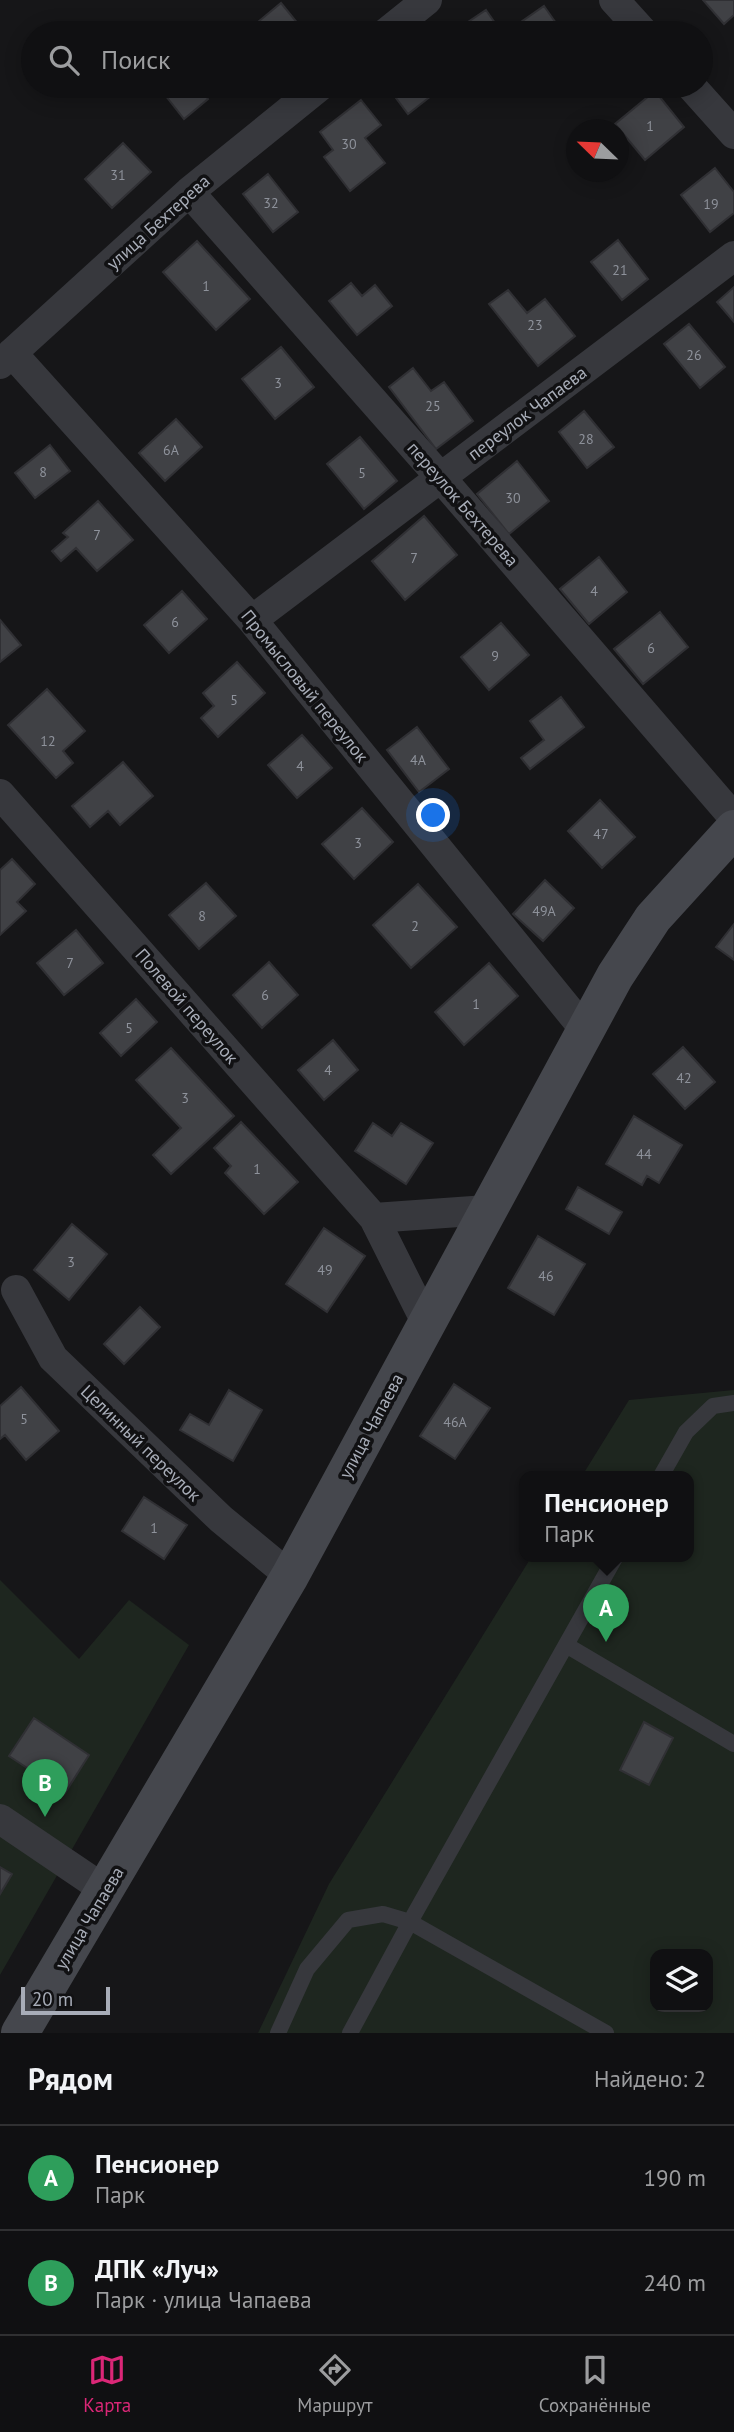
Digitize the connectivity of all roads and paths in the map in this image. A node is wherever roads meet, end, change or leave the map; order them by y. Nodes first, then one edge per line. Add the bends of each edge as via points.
1 (427, 0) edge
2 (614, 0) edge
3 (401, 21) edge
4 (633, 21) edge
5 (305, 98) edge
6 (702, 98) edge
7 (734, 134) edge
8 (189, 192) junction
9 (734, 256) edge
10 (6, 358) edge
11 (441, 478) junction
12 (252, 620) junction
13 (0, 794) edge
14 (734, 818) edge
15 (734, 829) edge
16 (585, 1031) junction
17 (487, 1210) junction
18 (374, 1218) junction
19 (16, 1290) dead end
20 (426, 1322) junction
21 (734, 1403) edge
22 (664, 1471) edge
23 (613, 1562) edge
24 (290, 1576) junction
25 (566, 1645) junction
26 (734, 1744) edge
27 (0, 1819) edge
28 (106, 1889) junction
29 (410, 1922) junction
30 (20, 2033) edge
31 (278, 2033) edge
32 (350, 2033) edge
33 (606, 2033) edge

1 - 3 street
2 - 4 street
5 - 8 street, улица Бехтерева
6 - 7 street
8 - 10 street, улица Бехтерева
8 - 11 street, переулок Бехтерева
9 - 11 street, переулок Чапаева
10 - 12 street, Промысловый переулок
11 - 12 street, переулок Чапаева
11 - 14 street, переулок Бехтерева
12 - 16 street, Промысловый переулок
13 - 18 street, Полевой переулок
15 - 16 street, улица Чапаева via 653,918
16 - 17 street, улица Чапаева
17 - 18 street
17 - 20 street, улица Чапаева
18 - 20 street, Полевой переулок
19 - 24 street, Целинный переулок via 52,1358 221,1519
20 - 24 street, улица Чапаева
21 - 22 lane via 713,1406 686,1432
23 - 25 lane
24 - 28 street, улица Чапаева
25 - 26 lane
25 - 29 lane
27 - 28 street
28 - 30 street, улица Чапаева
29 - 31 lane via 383,1914 348,1920 307,1969
29 - 32 lane
29 - 33 lane

